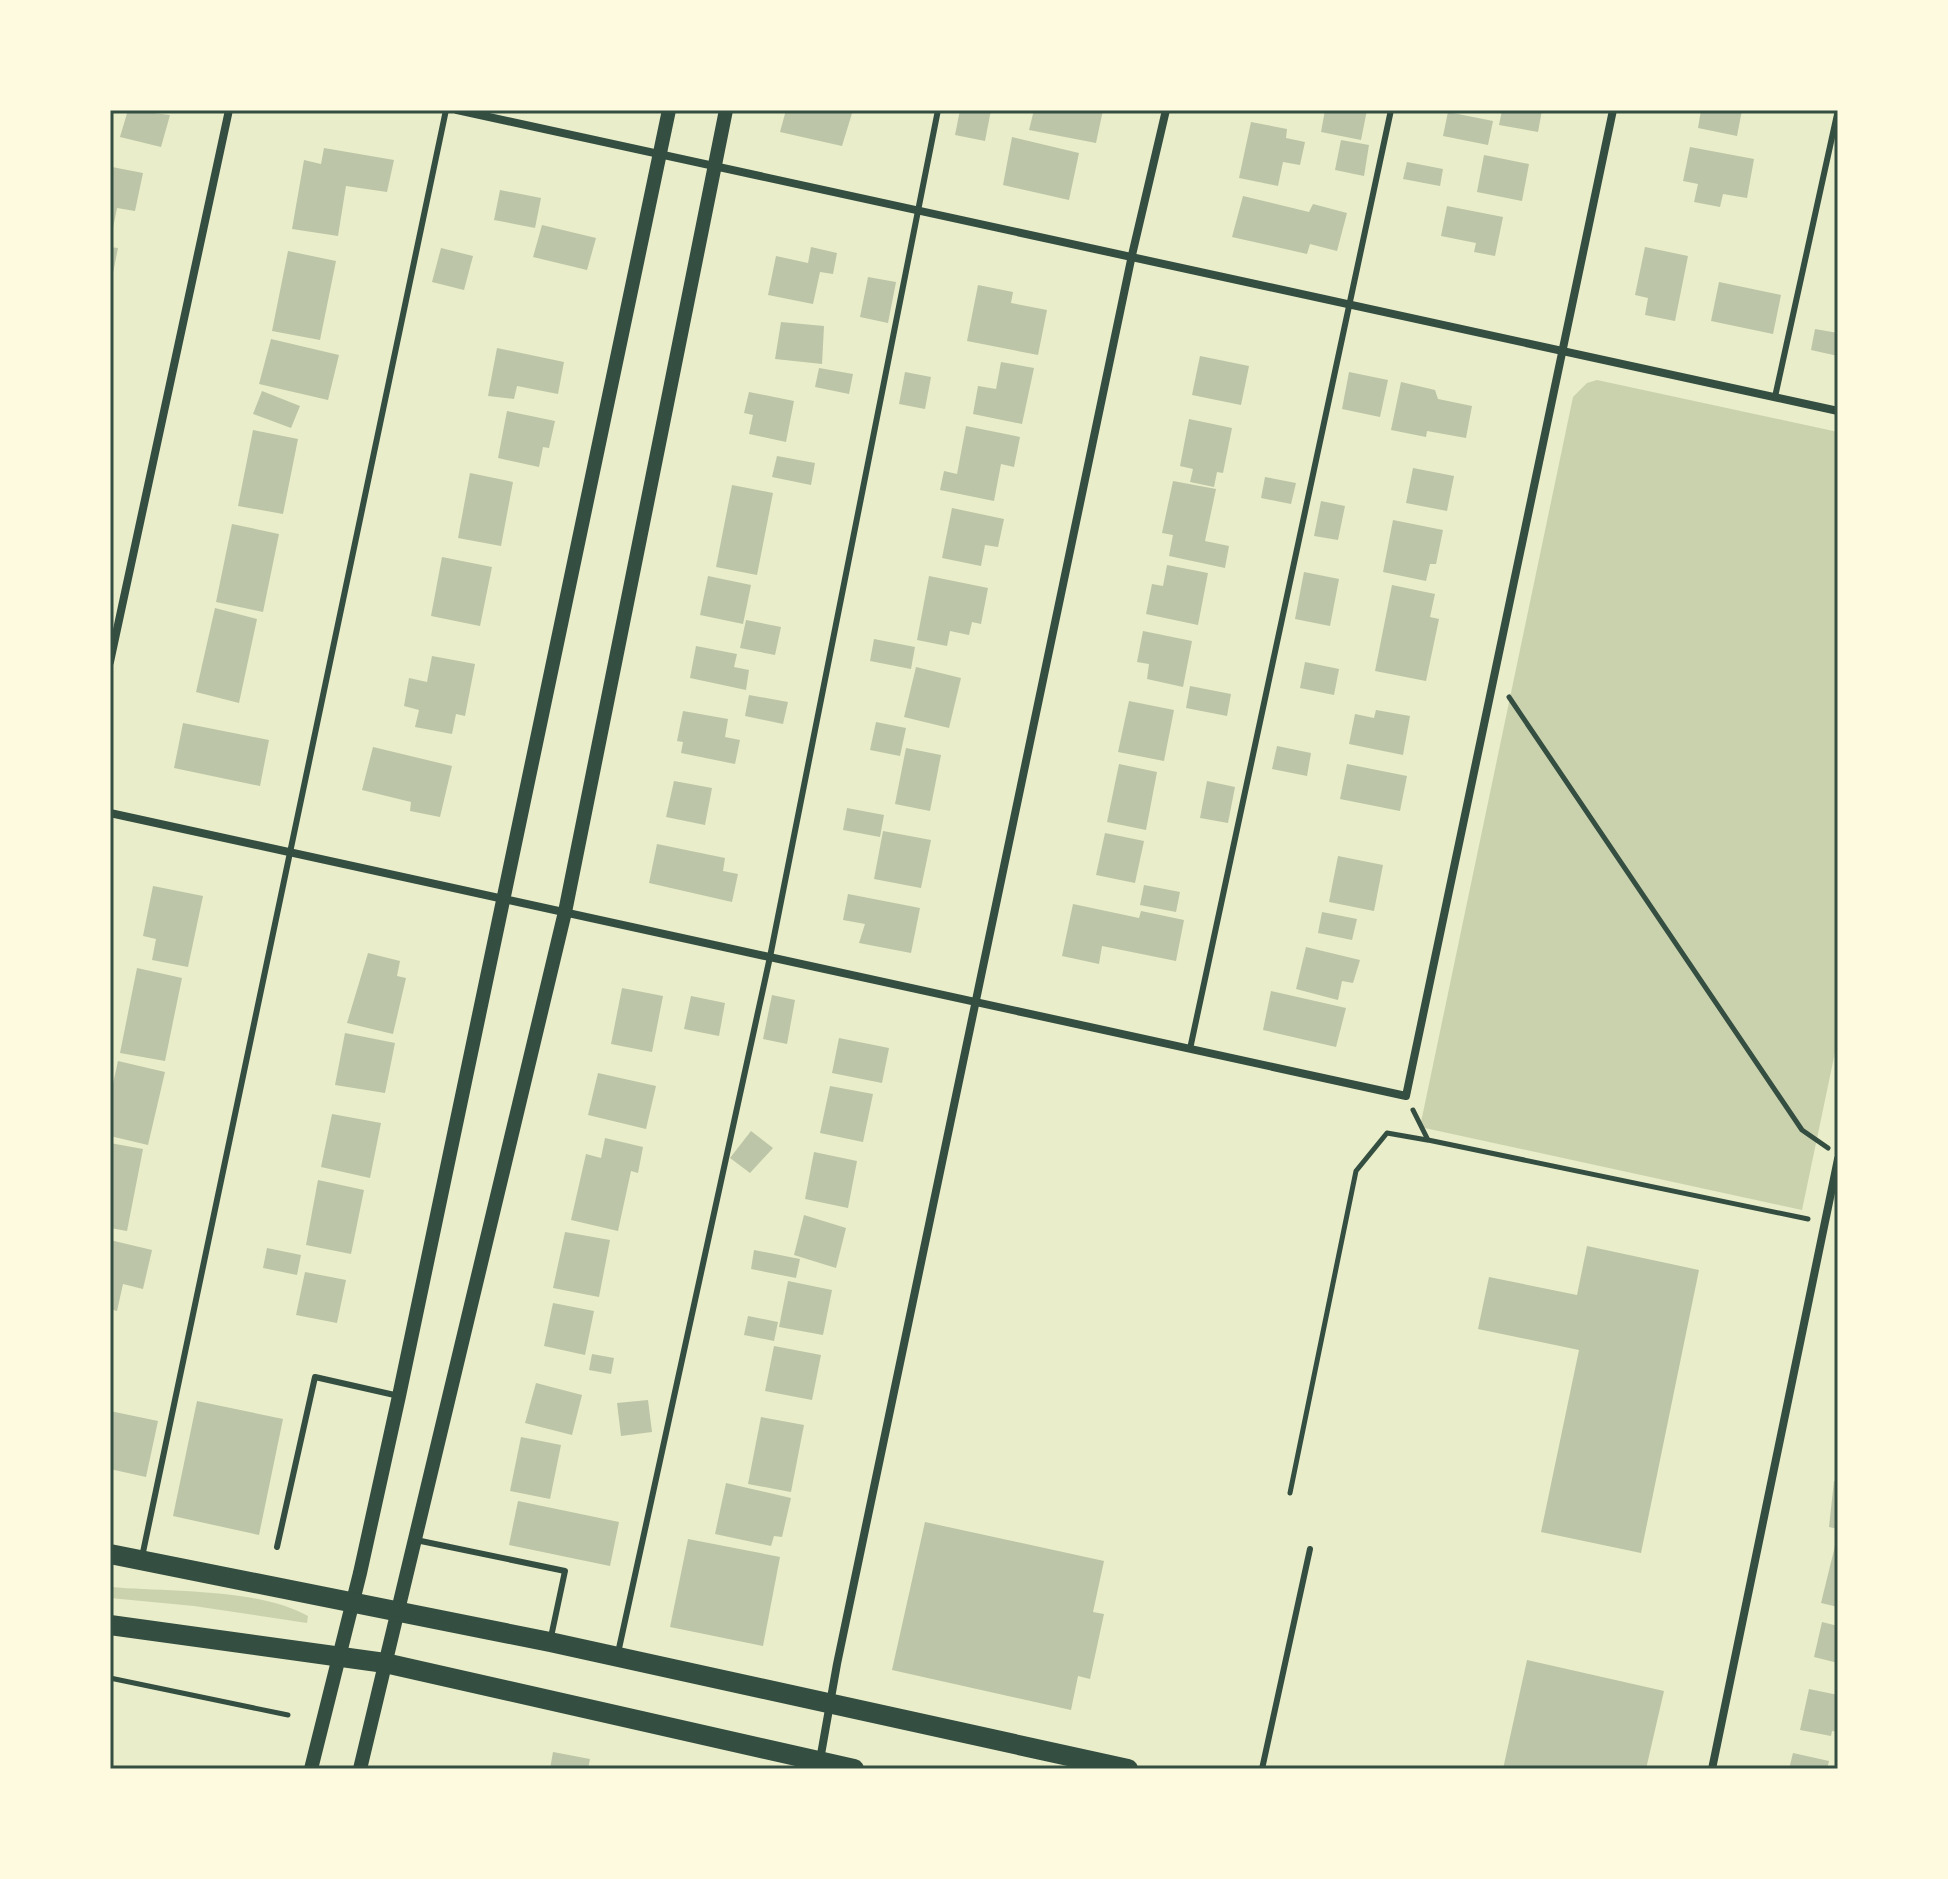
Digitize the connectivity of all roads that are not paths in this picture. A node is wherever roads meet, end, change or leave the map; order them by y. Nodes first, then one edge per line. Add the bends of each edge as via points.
1 (229, 110) edge
2 (446, 110) edge
3 (457, 110) edge
4 (669, 110) edge
5 (726, 110) edge
6 (938, 110) edge
7 (1166, 110) edge
8 (1391, 110) edge
9 (1613, 110) edge
10 (1838, 110) edge
11 (659, 155) junction
12 (713, 167) junction
13 (916, 210) junction
14 (1132, 255) junction
15 (1349, 303) junction
16 (1564, 352) junction
17 (1775, 397) junction
18 (1838, 411) edge
19 (110, 662) edge
20 (110, 813) edge
21 (291, 852) junction
22 (504, 899) junction
23 (565, 912) junction
24 (770, 957) junction
25 (978, 1003) junction
26 (1190, 1049) junction
27 (1838, 1158) edge
28 (1835, 1191) edge
29 (399, 1396) junction
30 (416, 1540) junction
31 (277, 1547) dead end
32 (1310, 1549) dead end
33 (110, 1554) edge
34 (141, 1560) junction
35 (353, 1603) junction
36 (397, 1613) junction
37 (110, 1625) edge
38 (550, 1642) junction
39 (618, 1657) junction
40 (339, 1658) junction
41 (385, 1663) junction
42 (830, 1705) junction
43 (819, 1765) edge
44 (311, 1769) edge
45 (360, 1769) edge
46 (854, 1769) edge
47 (1128, 1769) edge
48 (1262, 1769) edge
49 (1712, 1769) edge

1 - 19 street
2 - 21 lane
3 - 11 street
4 - 11 street
5 - 12 street
6 - 13 lane
7 - 14 street
8 - 15 lane
9 - 16 street
10 - 17 lane
11 - 12 street
11 - 22 street
12 - 13 street
12 - 23 street
13 - 14 street
13 - 24 lane
14 - 15 street
14 - 25 street
15 - 16 street
15 - 26 lane
16 - 17 street
16 - 26 street via 1406,1096
17 - 18 street
20 - 21 street
21 - 22 street
21 - 34 lane
22 - 23 street
22 - 29 street
23 - 24 street
23 - 30 street
24 - 25 street
24 - 39 lane
25 - 26 street
25 - 42 street
27 - 28 street
28 - 49 street
29 - 31 lane via 315,1377
29 - 35 street
30 - 36 street
30 - 38 lane via 565,1571
32 - 48 lane
33 - 34 main road
34 - 35 main road
35 - 36 main road
35 - 40 street
36 - 38 main road
36 - 41 street
37 - 40 main road
38 - 39 main road
39 - 42 main road
40 - 41 main road
40 - 44 street
41 - 43 main road
41 - 45 street
42 - 43 street
42 - 47 main road
43 - 46 main road

